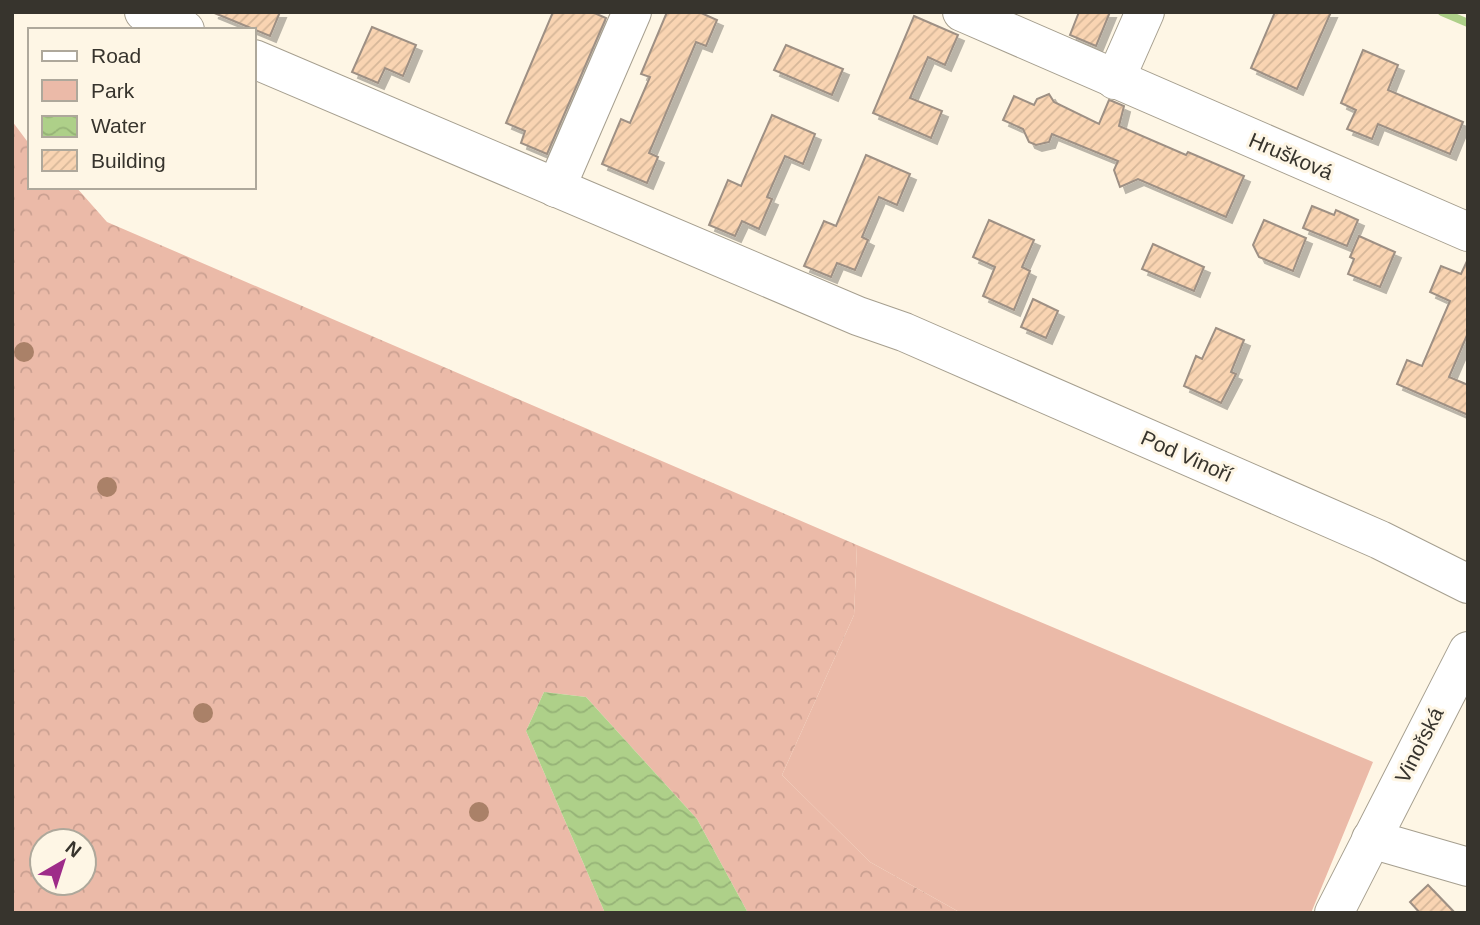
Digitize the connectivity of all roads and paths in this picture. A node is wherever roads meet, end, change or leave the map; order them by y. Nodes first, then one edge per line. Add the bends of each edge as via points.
1 (144, 12) edge
2 (632, 12) edge
3 (962, 12) edge
4 (1144, 12) edge
5 (181, 28) edge
6 (256, 60) edge
7 (1115, 80) junction
8 (556, 188) junction
9 (1468, 232) edge
10 (1468, 584) edge
11 (1468, 650) edge
12 (1371, 839) junction
13 (1468, 867) edge
14 (1334, 913) edge

1 - 5 street
2 - 8 street
3 - 7 street, Hrušková
4 - 7 street
6 - 8 street, Pod Vinoří
7 - 9 street, Hrušková
8 - 10 street, Pod Vinoří via 904,332 1380,540
11 - 12 street, Vinořská
12 - 13 street
12 - 14 street, Vinořská

